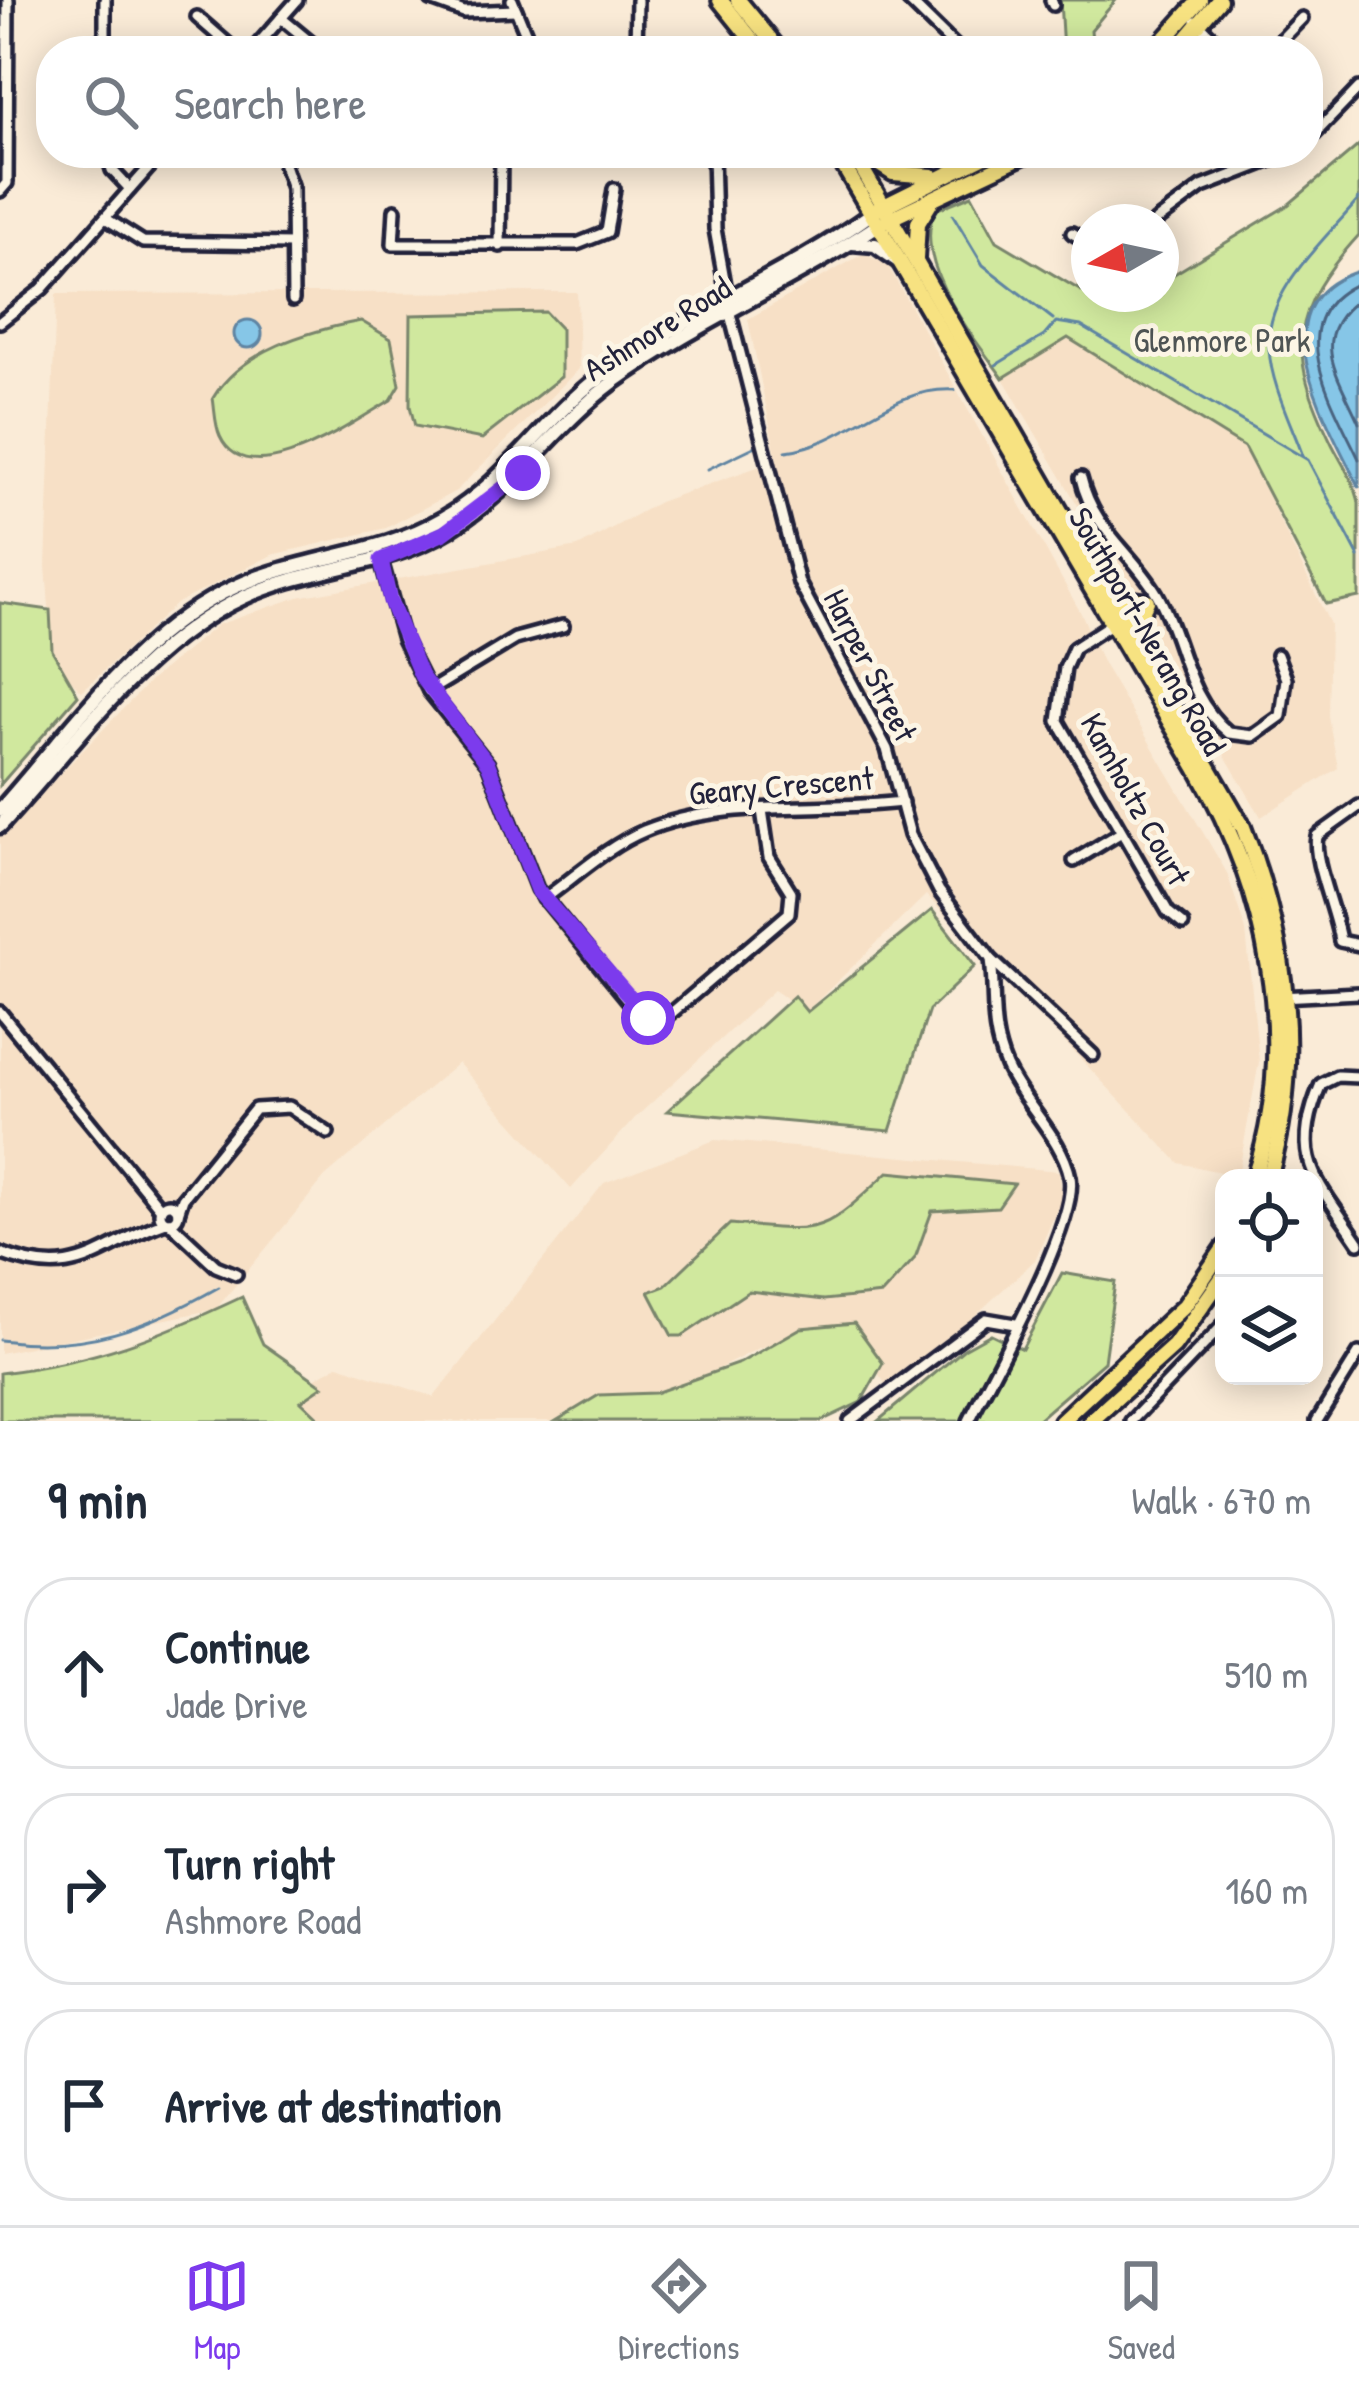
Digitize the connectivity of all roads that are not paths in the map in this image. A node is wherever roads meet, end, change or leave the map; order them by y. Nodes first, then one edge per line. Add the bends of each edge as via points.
1 (8, 0) edge
2 (105, 0) edge
3 (297, 0) edge
4 (431, 0) edge
5 (637, 0) edge
6 (720, 0) edge
7 (738, 0) edge
8 (908, 0) edge
9 (1200, 0) edge
10 (1219, 0) edge
11 (514, 5) edge
12 (197, 17) dead end
13 (281, 18) junction
14 (1302, 18) dead end
15 (1194, 20) junction
16 (104, 36) edge
17 (219, 36) edge
18 (265, 36) edge
19 (303, 36) edge
20 (527, 36) edge
21 (636, 36) edge
22 (749, 36) edge
23 (768, 36) edge
24 (945, 36) edge
25 (1173, 36) edge
26 (1185, 36) edge
27 (1211, 36) edge
28 (1285, 36) edge
29 (1359, 88) edge
30 (1323, 125) edge
31 (119, 168) edge
32 (148, 168) edge
33 (285, 168) edge
34 (501, 168) edge
35 (713, 168) edge
36 (845, 168) edge
37 (863, 168) edge
38 (885, 168) edge
39 (958, 168) edge
40 (997, 168) edge
41 (1251, 168) edge
42 (943, 175) junction
43 (133, 184) junction
44 (614, 189) dead end
45 (0, 191) edge
46 (861, 196) junction
47 (934, 197) junction
48 (1179, 204) edge
49 (395, 210) dead end
50 (881, 215) junction
51 (105, 218) junction
52 (849, 236) junction
53 (292, 244) junction
54 (500, 246) junction
55 (908, 261) junction
56 (292, 300) dead end
57 (729, 303) junction
58 (0, 322) edge
59 (1082, 478) dead end
60 (379, 554) junction
61 (1101, 576) junction
62 (1152, 599) junction
63 (1118, 618) junction
64 (563, 626) dead end
65 (1277, 656) dead end
66 (1149, 658) junction
67 (429, 691) junction
68 (902, 802) junction
69 (1359, 806) edge
70 (0, 810) edge
71 (762, 810) junction
72 (0, 826) edge
73 (1120, 833) junction
74 (1074, 861) dead end
75 (544, 899) junction
76 (1183, 924) dead end
77 (1359, 946) edge
78 (991, 959) junction
79 (1359, 993) edge
80 (1279, 997) junction
81 (0, 1012) edge
82 (1093, 1055) dead end
83 (1359, 1077) edge
84 (328, 1133) dead end
85 (1256, 1169) edge
86 (1271, 1169) edge
87 (168, 1213) junction
88 (1359, 1243) edge
89 (0, 1253) edge
90 (1215, 1261) edge
91 (236, 1274) dead end
92 (1223, 1277) edge
93 (1016, 1324) junction
94 (1215, 1333) edge
95 (1359, 1353) edge
96 (1102, 1418) edge
97 (850, 1421) edge
98 (969, 1421) edge
99 (1061, 1421) edge
100 (1131, 1421) edge
101 (1317, 1421) edge

1 - 45 street via 7,183
2 - 16 street
3 - 13 street
4 - 11 street via 464,12
5 - 21 street
6 - 22 main road
7 - 23 main road
8 - 24 street
9 - 15 main road
10 - 15 main road
11 - 20 street
12 - 17 street
13 - 18 street
13 - 19 street
14 - 28 street
15 - 25 main road
15 - 26 main road
15 - 27 street
29 - 30 street
31 - 43 street
32 - 43 street
33 - 53 street
34 - 54 street
35 - 57 street, Harper Street
36 - 46 main road, Southport-Nerang Road
37 - 50 main road, Southport-Nerang Road
38 - 42 main road via 900,176
39 - 42 main road, Ashmore Road
40 - 47 main road, Ashmore Road
41 - 48 street
42 - 50 main road, Ashmore Road
43 - 51 street
44 - 54 street via 607,232 593,242
46 - 50 main road, Southport-Nerang Road
46 - 52 main road
47 - 50 main road, Ashmore Road
47 - 55 main road
49 - 54 street via 393,244
50 - 52 main road, Ashmore Road
50 - 55 main road, Southport-Nerang Road
51 - 53 street via 143,242
51 - 58 street via 42,289
52 - 55 main road
52 - 57 main road, Ashmore Road
53 - 56 street
55 - 61 main road, Southport-Nerang Road
55 - 63 main road, Southport-Nerang Road
57 - 60 main road, Ashmore Road via 598,378 477,496
57 - 68 street, Harper Street via 794,570 876,724
59 - 62 street via 1101,528
60 - 67 street via 403,639
60 - 70 main road, Ashmore Road via 259,578 191,612 135,660
60 - 72 main road, Ashmore Road via 260,590 188,630
61 - 62 main road via 1124,598
61 - 63 main road, Southport-Nerang Road
62 - 63 street, Kamholtz Court
62 - 65 street via 1193,687 1229,734 1256,734 1283,712 1286,679
62 - 66 main road via 1138,622
63 - 66 main road, Southport-Nerang Road
63 - 73 street, Kamholtz Court via 1074,648 1058,721
63 - 80 main road, Southport-Nerang Road via 1238,847
64 - 67 street via 515,639
66 - 80 main road, Southport-Nerang Road via 1243,827 1275,928
67 - 75 street via 488,764
68 - 71 street, Geary Crescent
68 - 78 street, Harper Street via 925,868
69 - 77 street via 1317,836 1315,848 1340,941
71 - 75 street, Geary Crescent via 641,832
71 - 75 street via 769,857 791,892 789,913 668,1016 640,1016
73 - 74 street
73 - 76 street, Kamholtz Court
78 - 82 street, Harper Street
78 - 93 street via 994,1031 1008,1070 1070,1176 1061,1228
79 - 80 street
80 - 85 main road, Southport-Nerang Road via 1272,1098
80 - 86 main road, Southport-Nerang Road via 1285,1090
81 - 87 street
83 - 88 street via 1322,1084 1304,1145 1306,1163
84 - 87 street via 283,1105 255,1109
87 - 89 street via 111,1251 76,1262
87 - 91 street via 216,1265
90 - 99 main road via 1185,1305
92 - 96 main road via 1174,1346
93 - 97 street via 986,1319
93 - 98 street
94 - 100 street
95 - 101 street

